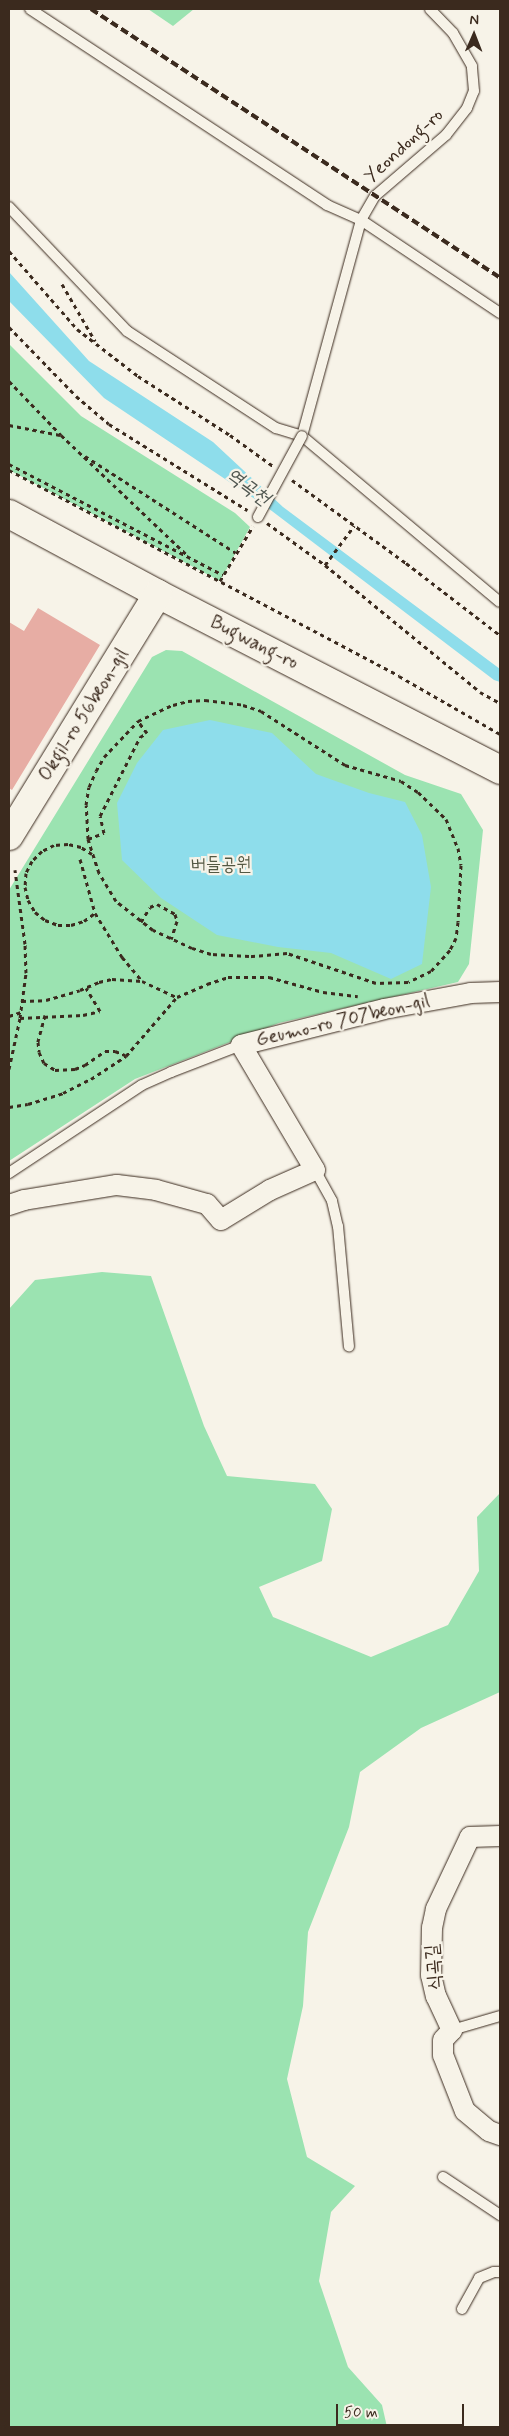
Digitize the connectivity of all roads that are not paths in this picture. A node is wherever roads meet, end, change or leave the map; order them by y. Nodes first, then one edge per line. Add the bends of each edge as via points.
1 (30, 9) edge
2 (430, 9) edge
3 (9, 207) edge
4 (361, 220) junction
5 (500, 313) edge
6 (302, 436) junction
7 (9, 514) edge
8 (258, 517) road end
9 (158, 594) junction
10 (500, 602) edge
11 (500, 770) edge
12 (9, 836) edge
13 (500, 992) edge
14 (241, 1045) junction
15 (315, 1170) junction
16 (9, 1173) edge
17 (9, 1205) edge
18 (349, 1347) dead end
19 (500, 1836) edge
20 (500, 2016) edge
21 (452, 2030) junction
22 (500, 2134) edge
23 (443, 2177) dead end
24 (500, 2214) edge
25 (500, 2272) edge
26 (462, 2309) dead end

1 - 4 lane via 327,205
2 - 4 lane, Yeondong-ro via 453,33 472,66 474,91 468,108 446,135 375,196
3 - 6 lane via 127,330 276,428
4 - 5 lane
4 - 6 lane, Yeondong-ro
6 - 8 lane, Yeondong-ro, bridge
6 - 10 lane
7 - 9 main road, Bugwang-ro
9 - 11 main road, Bugwang-ro
9 - 12 main road, Okgil-ro 56beon-gil
13 - 14 street, Geumo-ro 707beon-gil via 471,993 384,1009
14 - 15 street, Geumo-ro 707beon-gil
14 - 16 lane via 142,1085
15 - 17 street via 270,1190 221,1220 207,1204 156,1190 117,1185 43,1196
15 - 18 lane via 332,1201 338,1226
19 - 21 street, 식곡길 via 470,1837 436,1909 432,1928 431,1975 436,1996
20 - 21 lane
21 - 22 street via 443,2040 443,2055 465,2111 489,2131
23 - 24 lane
25 - 26 lane via 479,2278

